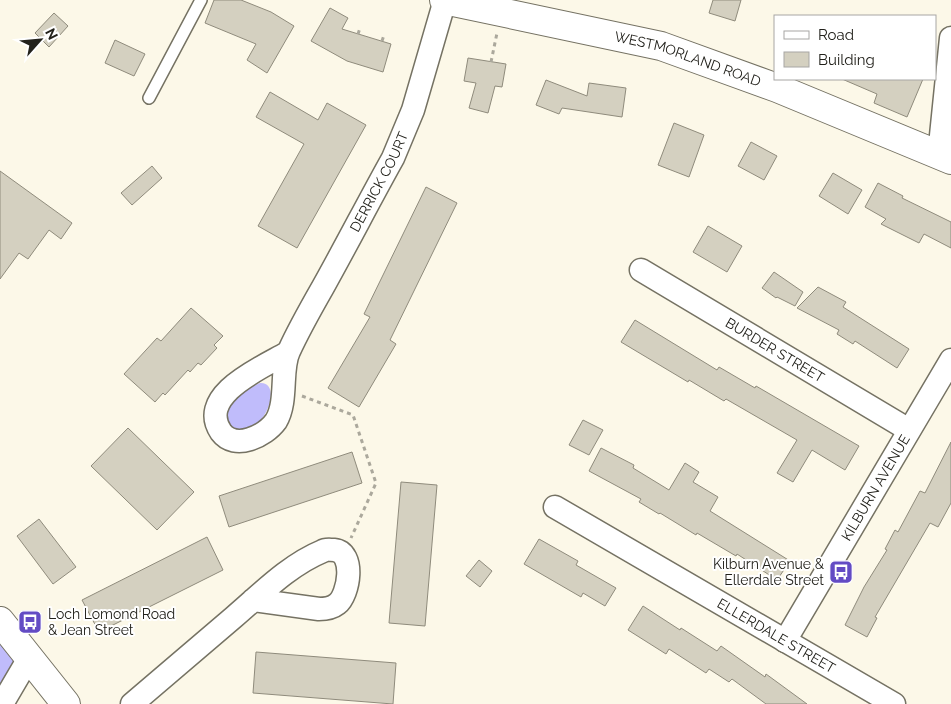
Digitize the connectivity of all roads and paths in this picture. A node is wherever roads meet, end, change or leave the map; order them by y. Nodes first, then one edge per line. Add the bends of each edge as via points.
1 (201, 0) edge
2 (445, 0) edge
3 (501, 12) junction
4 (360, 28) dead end
5 (358, 34) dead end
6 (384, 36) dead end
7 (951, 38) edge
8 (382, 41) dead end
9 (491, 62) dead end
10 (149, 98) dead end
11 (945, 157) edge
12 (641, 270) dead end
13 (287, 353) junction
14 (951, 360) edge
15 (284, 388) junction
16 (910, 430) junction
17 (554, 507) dead end
18 (344, 554) junction
19 (253, 600) junction
20 (0, 621) edge
21 (784, 641) junction
22 (29, 658) junction
23 (2, 704) edge
24 (66, 704) edge
25 (132, 704) edge
26 (894, 704) edge

1 - 10 lane
2 - 3 street, WESTMORLAND ROAD
2 - 13 street, DERRICK COURT via 413,110 398,149
3 - 9 path
3 - 11 street, WESTMORLAND ROAD via 661,46 777,88
4 - 5 path
6 - 8 path
7 - 11 street
12 - 16 street, BURDER STREET
13 - 15 street, DERRICK COURT
13 - 15 street, DERRICK COURT via 241,379 225,394 215,410 216,424 224,435 233,440 244,441 258,436 276,420
14 - 16 street, KILBURN AVENUE
15 - 18 path via 353,415 376,483
16 - 21 street, KILBURN AVENUE
17 - 21 street, ELLERDALE STREET
18 - 19 street via 325,550 297,564
18 - 19 street via 349,564 344,596 338,604 319,610
19 - 25 street
20 - 22 street
21 - 26 street, ELLERDALE STREET
22 - 23 street
22 - 24 street

